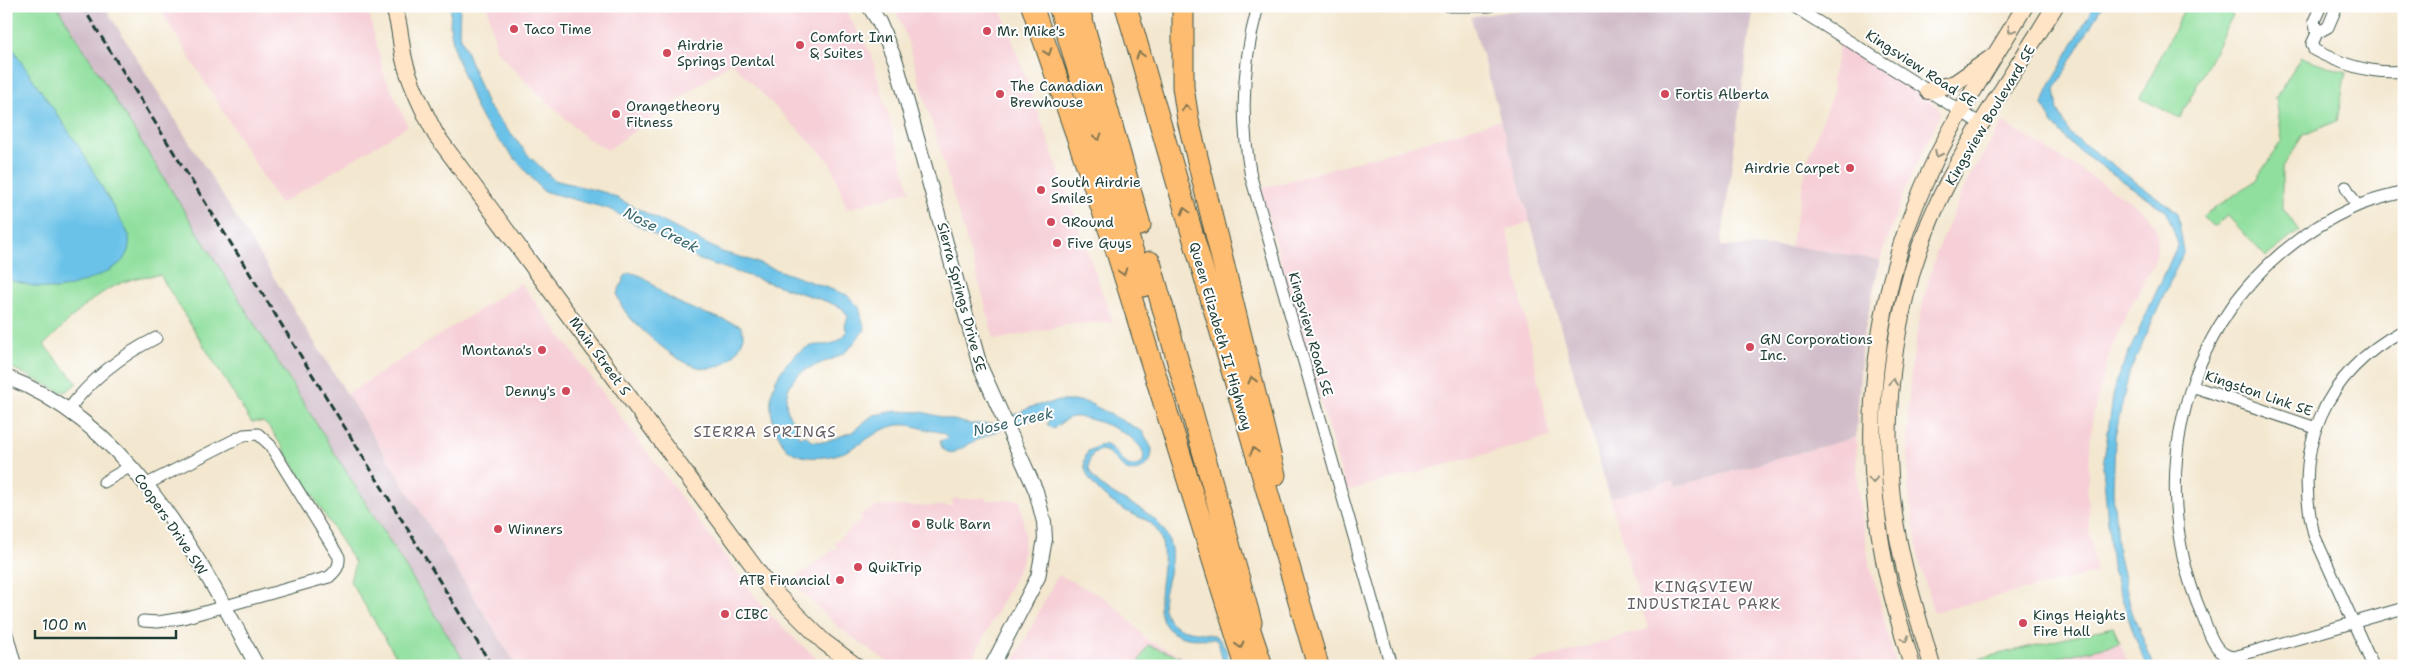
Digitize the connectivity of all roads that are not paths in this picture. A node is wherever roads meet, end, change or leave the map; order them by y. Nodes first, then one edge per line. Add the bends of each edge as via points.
1 (869, 6) edge
2 (1032, 6) edge
3 (1059, 6) edge
4 (1078, 6) edge
5 (1126, 6) edge
6 (1183, 6) edge
7 (1258, 6) edge
8 (1449, 6) edge
9 (1490, 6) edge
10 (1793, 6) edge
11 (2025, 6) edge
12 (2055, 6) edge
13 (2320, 6) edge
14 (2337, 6) edge
15 (396, 9) edge
16 (2317, 33) junction
17 (1996, 54) junction
18 (2404, 72) edge
19 (1928, 91) junction
20 (1962, 112) junction
21 (1981, 124) junction
22 (2346, 187) dead end
23 (2404, 192) edge
24 (2357, 206) junction
25 (2404, 330) edge
26 (156, 338) dead end
27 (6, 377) edge
28 (2192, 386) junction
29 (68, 410) junction
30 (2316, 428) junction
31 (131, 466) junction
32 (104, 482) dead end
33 (147, 484) junction
34 (225, 608) junction
35 (2404, 608) edge
36 (143, 621) dead end
37 (2353, 622) junction
38 (6, 630) edge
39 (16, 666) edge
40 (257, 666) edge
41 (856, 666) edge
42 (992, 666) edge
43 (1246, 666) edge
44 (1263, 666) edge
45 (1319, 666) edge
46 (1391, 666) edge
47 (1912, 666) edge
48 (1932, 666) edge
49 (2373, 666) edge

1 - 42 street, Sierra Springs Drive SE via 896,62 980,366 1041,504 1045,539 1038,577
2 -> 43 highway via 1116,249
3 -> 44 highway via 1216,528
4 - 44 highway
45 -> 5 highway, Queen Elizabeth II Highway
45 -> 6 highway via 1292,537 1194,147 1183,87
7 - 46 street, Kingsview Road SE via 1248,55 1244,102 1251,177
8 - 9 street
10 - 19 street, Kingsview Road SE
11 -> 17 main road, Kingsview Boulevard SE
12 - 21 main road, Kingsview Boulevard SE
13 - 16 street via 2314,21
14 - 16 street via 2328,27
15 - 41 main road, Main Street S via 404,62 436,135 768,587 824,642
16 - 18 street via 2312,48 2324,55 2378,72
17 - 19 main road via 1955,84
17 - 20 main road, Kingsview Boulevard SE
19 - 20 street, Kingsview Road SE
20 - 21 street, Kingsview Road SE
20 -> 47 main road, Kingsview Boulevard SE via 1923,186 1903,239 1886,302 1872,398 1872,460 1879,530 1892,596
48 -> 21 main road, Kingsview Boulevard SE via 1904,563 1893,502 1890,431 1894,370 1908,287 1922,243 1948,181
22 - 24 street
23 - 24 street
24 - 28 street via 2296,242 2260,275 2222,320
25 - 30 street via 2357,362 2336,387
26 - 29 street via 122,356 101,372
27 - 29 street, Coopers Drive SW
28 - 30 street, Kingston Link SE
28 - 37 street via 2178,436 2174,495 2182,560 2216,647 2224,655 2234,657
29 - 31 street, Coopers Drive SW via 101,435
30 - 37 street via 2307,469 2309,514 2314,535
31 - 32 street
31 - 33 street, Coopers Drive SW
33 - 34 street, Coopers Drive SW
33 - 34 street via 244,435 258,434 270,445 339,557 338,568 329,577
34 - 36 street via 168,621
34 - 40 street, Coopers Drive SW
35 - 37 street
37 - 49 street
38 - 39 street

